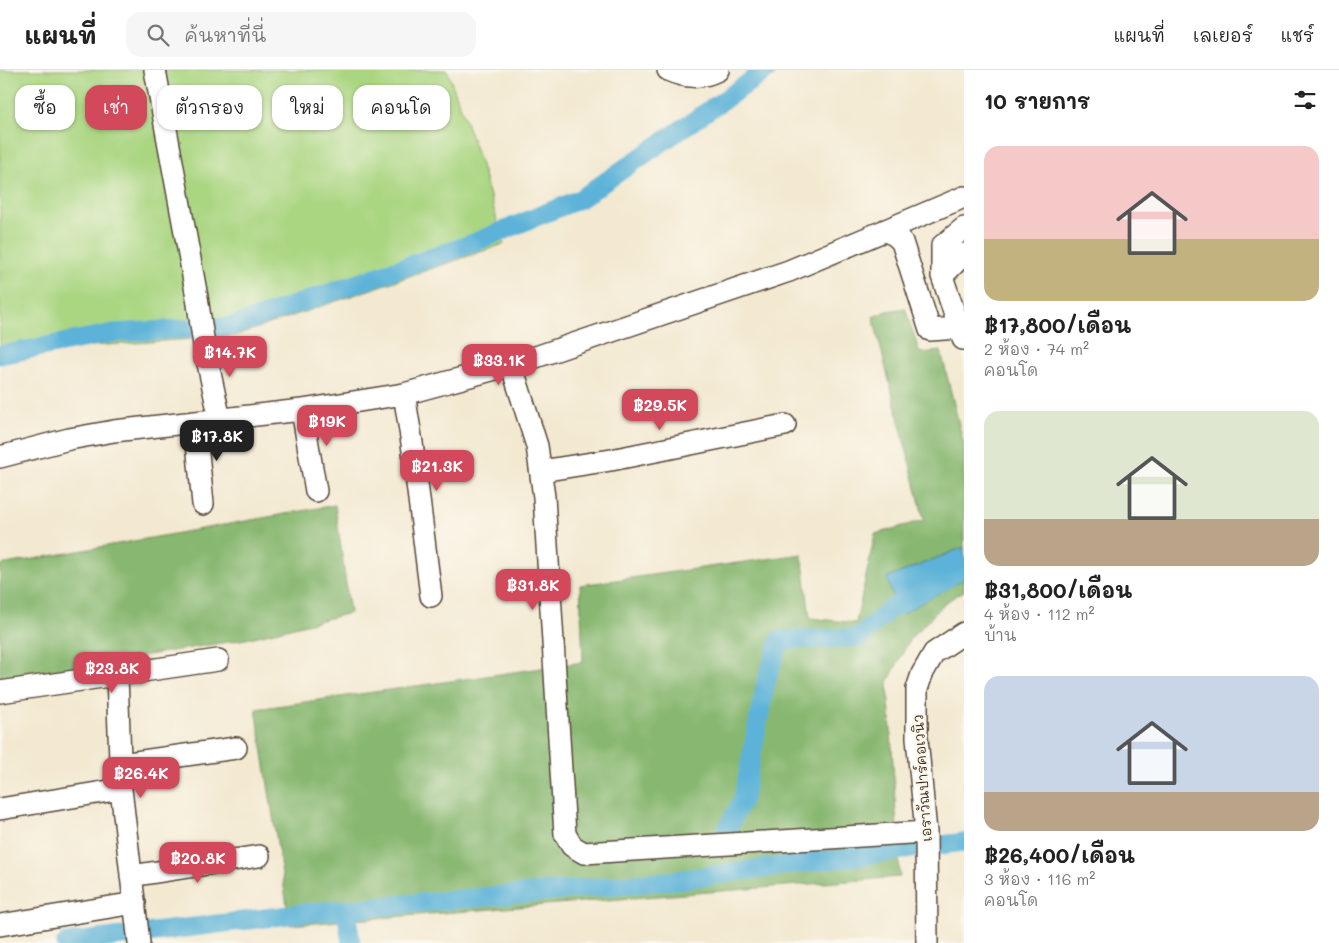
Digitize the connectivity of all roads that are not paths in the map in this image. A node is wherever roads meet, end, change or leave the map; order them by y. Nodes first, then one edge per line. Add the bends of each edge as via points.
1 (156, 70) edge
2 (668, 70) edge
3 (718, 70) edge
4 (964, 197) edge
5 (885, 230) junction
6 (961, 244) edge
7 (962, 334) edge
8 (511, 364) junction
9 (404, 394) junction
10 (302, 410) junction
11 (220, 420) junction
12 (195, 423) junction
13 (784, 425) dead end
14 (0, 457) edge
15 (541, 472) junction
16 (316, 490) dead end
17 (203, 504) dead end
18 (431, 596) dead end
19 (964, 633) edge
20 (218, 660) dead end
21 (117, 674) junction
22 (0, 692) edge
23 (236, 748) dead end
24 (121, 764) junction
25 (121, 789) junction
26 (0, 809) edge
27 (926, 832) junction
28 (258, 856) dead end
29 (131, 876) junction
30 (135, 903) junction
31 (0, 925) edge
32 (139, 937) edge
33 (927, 943) edge

1 - 11 street
2 - 3 street via 695,78
4 - 5 street
5 - 7 street via 902,242 930,330
5 - 8 street via 789,271
6 - 7 street via 942,276
8 - 9 street
8 - 15 street via 537,446
9 - 10 street
9 - 18 street
10 - 11 street
10 - 16 street
11 - 12 street
12 - 14 street via 68,439
12 - 17 street
13 - 15 street
15 - 27 street via 565,834 572,846 584,853
19 - 27 street, เอราวัณปาร์คอเวนิว via 934,653 917,689 917,738
20 - 21 street
21 - 22 street
21 - 24 street
23 - 24 street
24 - 25 street
25 - 26 street
25 - 29 street
27 - 33 street, เอราวัณปาร์คอเวนิว
28 - 29 street
29 - 30 street
30 - 31 street
30 - 32 street

